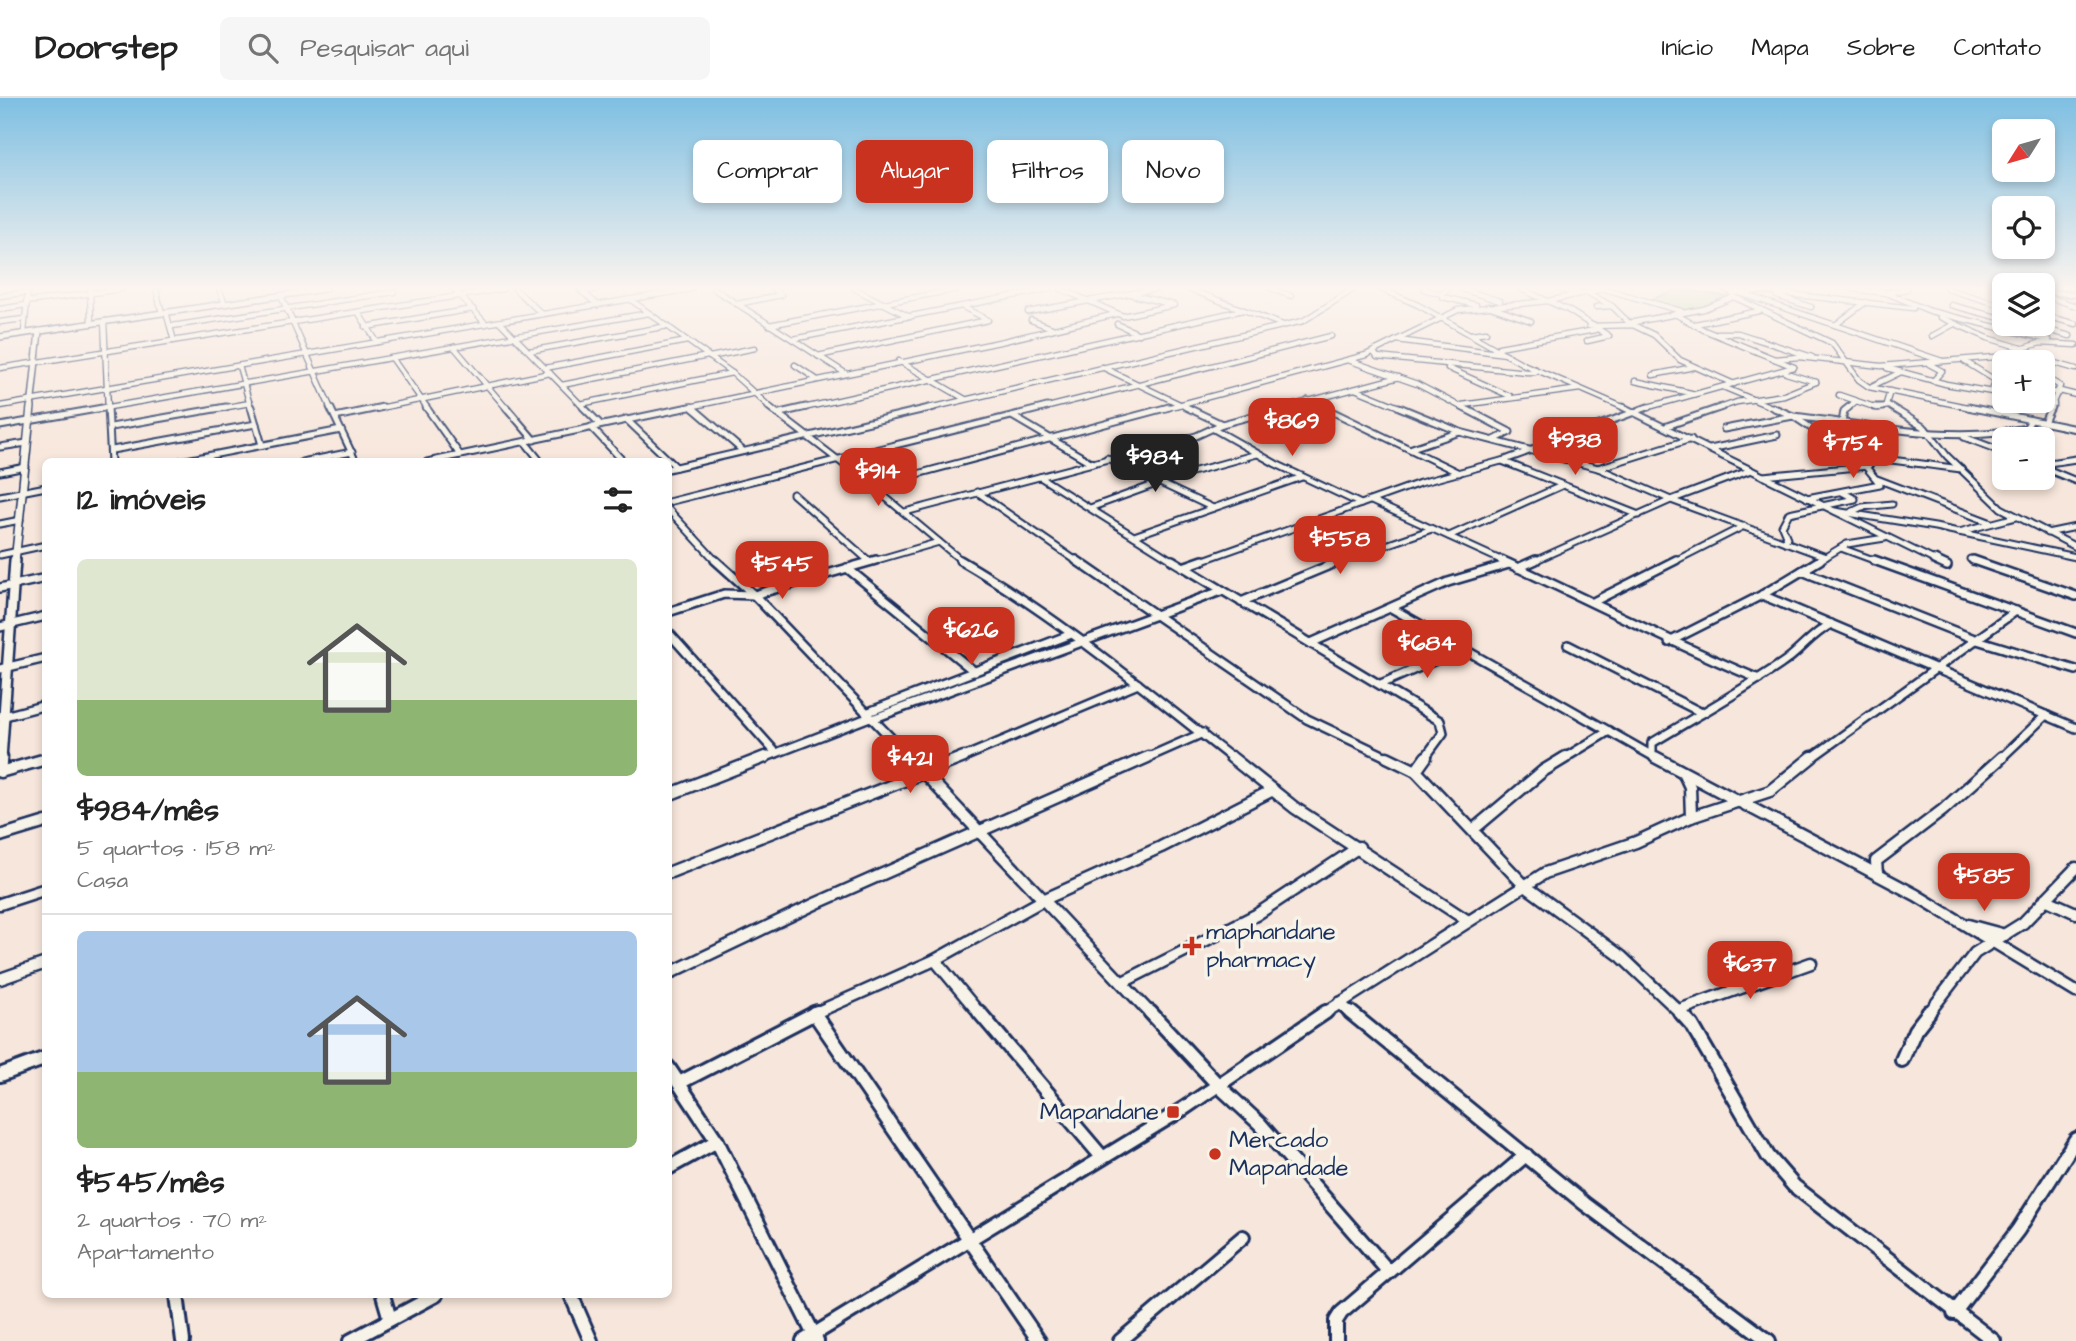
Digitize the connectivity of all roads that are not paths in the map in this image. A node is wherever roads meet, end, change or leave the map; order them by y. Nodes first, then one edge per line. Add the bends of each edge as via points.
1 (37, 347) edge
2 (105, 347) edge
3 (136, 347) edge
4 (303, 347) edge
5 (347, 347) edge
6 (454, 347) joint
7 (525, 347) edge
8 (552, 347) edge
9 (655, 347) edge
10 (695, 347) edge
11 (804, 347) edge
12 (861, 347) edge
13 (973, 347) edge
14 (1081, 347) edge
15 (1188, 347) edge
16 (1288, 347) edge
17 (1384, 347) edge
18 (1450, 347) edge
19 (1498, 347) edge
20 (1665, 347) edge
21 (1746, 347) edge
22 (1787, 347) edge
23 (1835, 347) edge
24 (1900, 347) edge
25 (2026, 347) edge
26 (755, 348) dead end
27 (2022, 348) joint
28 (2018, 350) edge
29 (529, 351) junction
30 (105, 352) junction
31 (1374, 352) junction
32 (306, 354) junction
33 (1512, 354) junction
34 (818, 356) junction
35 (709, 357) junction
36 (1992, 357) edge
37 (392, 358) junction
38 (1775, 359) junction
39 (1815, 359) junction
40 (1348, 360) junction
41 (900, 361) junction
42 (1964, 361) junction
43 (1944, 362) junction
44 (35, 363) junction
45 (1848, 363) junction
46 (1926, 363) junction
47 (2055, 363) edge
48 (795, 365) dead end
49 (239, 366) junction
50 (1442, 366) junction
51 (1881, 366) junction
52 (1101, 367) junction
53 (1694, 367) junction
54 (0, 368) edge
55 (545, 368) junction
56 (1535, 369) junction
57 (2076, 369) edge
58 (313, 371) junction
59 (1783, 372) junction
60 (1901, 372) junction
61 (550, 373) junction
62 (732, 373) junction
63 (845, 373) junction
64 (1653, 375) dead end
65 (1399, 377) junction
66 (816, 379) junction
67 (1992, 379) edge
68 (933, 380) junction
69 (1635, 381) dead end
70 (1933, 381) junction
71 (2055, 383) edge
72 (243, 384) junction
73 (1734, 384) junction
74 (562, 385) junction
75 (1138, 385) junction
76 (488, 387) junction
77 (1723, 387) junction
78 (1869, 387) junction
79 (107, 388) junction
80 (1354, 388) junction
81 (1580, 389) junction
82 (1992, 392) edge
83 (2055, 392) edge
84 (2059, 392) junction
85 (751, 393) junction
86 (1694, 394) junction
87 (1888, 394) junction
88 (1839, 395) dead end
89 (2076, 395) edge
90 (1511, 396) junction
91 (421, 399) junction
92 (965, 399) junction
93 (1750, 399) junction
94 (1308, 400) junction
95 (32, 401) junction
96 (1857, 401) junction
97 (2055, 402) edge
98 (250, 403) junction
99 (580, 404) junction
100 (1181, 405) junction
101 (1462, 405) junction
102 (1888, 405) junction
103 (0, 406) edge
104 (691, 406) junction
105 (109, 407) junction
106 (1630, 412) junction
107 (2049, 413) edge
108 (780, 414) junction
109 (1258, 414) junction
110 (1012, 416) junction
111 (1793, 416) junction
112 (335, 417) junction
113 (626, 419) junction
114 (2031, 419) junction
115 (30, 420) junction
116 (2044, 422) junction
117 (1842, 423) junction
118 (256, 424) junction
119 (1223, 424) junction
120 (601, 425) junction
121 (1862, 425) junction
122 (0, 426) edge
123 (1667, 426) junction
124 (111, 427) junction
125 (591, 427) junction
126 (1214, 429) junction
127 (1724, 429) dead end
128 (2076, 429) edge
129 (341, 430) junction
130 (1460, 432) junction
131 (1931, 433) junction
132 (808, 435) junction
133 (1777, 435) dead end
134 (1960, 436) junction
135 (1051, 439) junction
136 (1690, 439) junction
137 (534, 440) junction
138 (1314, 440) dead end
139 (1494, 440) junction
140 (525, 442) junction
141 (27, 443) junction
142 (262, 445) junction
143 (0, 447) edge
144 (1412, 448) junction
145 (1992, 448) edge
146 (1710, 449) junction
147 (112, 450) junction
148 (1530, 450) junction
149 (743, 451) junction
150 (352, 452) junction
151 (1256, 454) junction
152 (460, 455) junction
153 (111, 458) edge
154 (196, 458) edge
155 (322, 458) edge
156 (354, 458) edge
157 (455, 458) edge
158 (538, 458) edge
159 (620, 458) edge
160 (667, 458) edge
161 (1107, 458) junction
162 (1876, 458) junction
163 (2076, 459) edge
164 (838, 460) junction
165 (1502, 461) junction
166 (672, 462) edge
167 (1092, 463) junction
168 (2055, 463) edge
169 (26, 467) junction
170 (677, 467) junction
171 (1867, 467) junction
172 (672, 468) edge
173 (1598, 468) junction
174 (1961, 468) junction
175 (1751, 470) junction
176 (2055, 471) edge
177 (0, 472) edge
178 (1459, 473) junction
179 (1763, 476) junction
180 (1302, 477) junction
181 (1040, 478) junction
182 (1877, 479) junction
183 (2074, 479) edge
184 (1161, 482) junction
185 (872, 486) junction
186 (1562, 486) junction
187 (42, 488) edge
188 (22, 492) junction
189 (977, 492) junction
190 (1842, 492) junction
191 (793, 494) dead end
192 (0, 496) edge
193 (1807, 498) junction
194 (1671, 500) junction
195 (672, 501) edge
196 (1371, 501) junction
197 (1361, 504) junction
198 (1892, 504) dead end
199 (1823, 506) junction
200 (1090, 508) junction
201 (1213, 508) junction
202 (1833, 511) junction
203 (905, 512) junction
204 (1851, 512) junction
205 (672, 514) edge
206 (1639, 515) junction
207 (2016, 517) junction
208 (20, 520) junction
209 (1989, 522) junction
210 (0, 524) edge
211 (1744, 526) junction
212 (2076, 527) edge
213 (1432, 529) junction
214 (1956, 532) junction
215 (2047, 533) junction
216 (1134, 536) junction
217 (1449, 536) junction
218 (1886, 538) junction
219 (939, 542) junction
220 (1785, 542) junction
221 (42, 546) edge
222 (2076, 547) edge
223 (1841, 548) junction
224 (16, 552) junction
225 (0, 555) edge
226 (1826, 557) junction
227 (2076, 557) edge
228 (1970, 559) dead end
229 (869, 561) junction
230 (1509, 564) junction
231 (1947, 566) dead end
232 (1184, 567) junction
233 (847, 568) junction
234 (1518, 568) junction
235 (1802, 571) junction
236 (42, 579) edge
237 (12, 586) junction
238 (0, 588) edge
239 (1221, 591) junction
240 (754, 595) junction
241 (1762, 595) junction
242 (2076, 596) edge
243 (1241, 602) junction
244 (1593, 602) junction
245 (1393, 609) junction
246 (672, 611) edge
247 (2016, 611) junction
248 (1157, 615) junction
249 (42, 617) edge
250 (1832, 624) junction
251 (9, 625) junction
252 (0, 627) edge
253 (2076, 633) edge
254 (1069, 635) junction
255 (672, 636) edge
256 (1977, 640) junction
257 (1079, 642) junction
258 (1669, 642) junction
259 (1311, 643) junction
260 (1568, 645) dead end
261 (1461, 649) junction
262 (42, 659) edge
263 (4, 668) edge
264 (1937, 669) junction
265 (2076, 670) edge
266 (974, 671) junction
267 (982, 678) junction
268 (1759, 679) junction
269 (1138, 684) junction
270 (1381, 684) junction
271 (42, 706) edge
272 (1702, 713) junction
273 (2046, 715) junction
274 (869, 716) junction
275 (3, 717) edge
276 (2076, 728) edge
277 (1609, 731) junction
278 (1203, 733) junction
279 (1627, 741) junction
280 (1652, 743) junction
281 (776, 753) junction
282 (1652, 754) junction
283 (42, 759) edge
284 (0, 770) edge
285 (1416, 771) junction
286 (924, 774) junction
287 (1684, 774) junction
288 (1273, 790) junction
289 (672, 793) edge
290 (1738, 800) junction
291 (1691, 817) junction
292 (42, 823) edge
293 (1474, 829) junction
294 (982, 832) junction
295 (0, 836) edge
296 (1359, 847) junction
297 (1854, 862) junction
298 (1876, 862) junction
299 (2076, 868) edge
300 (672, 871) edge
301 (1877, 874) junction
302 (1524, 885) junction
303 (42, 890) edge
304 (1045, 899) junction
305 (2045, 899) junction
306 (0, 904) edge
307 (2076, 913) edge
308 (1468, 921) junction
309 (1955, 921) junction
310 (2005, 935) junction
311 (1992, 943) junction
312 (935, 960) junction
313 (1811, 963) dead end
314 (42, 964) edge
315 (672, 972) edge
316 (0, 979) edge
317 (1123, 982) junction
318 (2076, 992) edge
319 (1339, 1003) junction
320 (1679, 1010) junction
321 (814, 1013) junction
322 (42, 1059) edge
323 (1902, 1060) dead end
324 (672, 1072) edge
325 (0, 1075) edge
326 (681, 1082) junction
327 (1219, 1086) junction
328 (2076, 1139) edge
329 (717, 1141) junction
330 (1526, 1155) junction
331 (1102, 1157) junction
332 (672, 1166) edge
333 (1243, 1237) dead end
334 (969, 1241) junction
335 (1389, 1272) junction
336 (177, 1298) edge
337 (384, 1298) edge
338 (430, 1298) edge
339 (572, 1298) edge
340 (1954, 1313) junction
341 (390, 1320) junction
342 (357, 1339) edge
343 (811, 1339) edge
344 (183, 1341) edge
345 (591, 1341) edge
346 (1039, 1341) edge
347 (1119, 1341) edge
348 (1336, 1341) edge
349 (1769, 1341) edge
350 (1993, 1341) edge

1 - 44 street
2 - 30 street
3 - 30 street
4 - 32 street
5 - 32 street
6 - 37 street
6 - 76 street
7 - 29 street
8 - 29 street
9 - 55 street
10 - 35 street
11 - 34 street
12 - 34 street
13 - 41 street
14 - 68 street
15 - 52 street
16 - 75 street
17 - 31 street
18 - 33 street
19 - 33 street
20 - 53 street
21 - 38 street
22 - 39 street
23 - 45 street
24 - 43 street
25 - 27 street
26 - 35 street
27 - 28 street
29 - 55 street
30 - 44 street
30 - 79 street
31 - 40 street
31 - 50 street via 1381,358
32 - 49 street
32 - 58 street
33 - 56 street
34 - 63 street
35 - 62 street
35 - 74 street
36 - 42 street
37 - 58 street
37 - 91 street
38 - 39 street
38 - 59 street via 1794,367
39 - 45 street
40 - 65 street
40 - 100 street
41 - 63 street
41 - 68 street
42 - 43 street
42 - 67 street
43 - 46 street
44 - 54 street
44 - 95 street
45 - 51 street
45 - 78 street
46 - 51 street
46 - 70 street via 1942,371
47 - 57 street
48 - 66 street
49 - 72 street
49 - 79 street
50 - 56 street
50 - 90 street
51 - 60 street
52 - 75 street
52 - 92 street
53 - 64 street
53 - 73 street
55 - 61 street
56 - 81 street
58 - 72 street
58 - 112 street
59 - 73 street
59 - 93 street via 1816,382 1784,395
60 - 70 street
60 - 78 street
61 - 74 street
61 - 76 street
62 - 85 street
62 - 99 street
63 - 66 street
65 - 80 street
65 - 101 street
66 - 85 street
68 - 92 street
68 - 108 street
69 - 86 street
70 - 82 street
71 - 84 street
72 - 98 street
72 - 105 street
73 - 77 street
74 - 99 street
75 - 100 street
75 - 110 street
76 - 91 street
76 - 137 street
77 - 86 street
77 - 93 street
78 - 87 street
79 - 95 street
79 - 105 street
80 - 94 street
80 - 130 street
81 - 90 street
81 - 106 street
83 - 84 street
84 - 89 street
84 - 97 street
85 - 104 street
85 - 108 street
86 - 106 street
87 - 102 street
87 - 114 street
88 - 96 street
90 - 101 street
91 - 112 street
91 - 152 street
92 - 132 street
93 - 111 street
93 - 123 street
94 - 109 street
94 - 144 street
95 - 103 street
95 - 115 street
96 - 102 street via 1880,408
96 - 117 street via 1844,411
98 - 118 street
98 - 124 street
99 - 120 street
100 - 119 street
100 - 135 street
101 - 139 street via 1510,432
102 - 131 street
104 - 113 street
104 - 149 street
105 - 115 street
105 - 124 street
106 - 123 street
106 - 148 street
107 - 116 street
108 - 132 street
109 - 119 street
109 - 138 street
110 - 135 street
110 - 164 street
111 - 117 street
111 - 127 street
111 - 171 street
112 - 129 street
113 - 120 street
113 - 160 street
114 - 116 street
114 - 134 street via 2019,431
115 - 122 street
115 - 141 street
116 - 128 street
117 - 121 street
118 - 142 street
118 - 147 street
119 - 126 street
120 - 125 street
121 - 131 street
121 - 162 street
123 - 136 street
124 - 147 street
125 - 137 street
125 - 159 street
126 - 151 street
126 - 161 street
129 - 142 street
129 - 150 street
130 - 139 street
130 - 144 street
131 - 134 street
131 - 174 street
132 - 149 street
132 - 164 street
133 - 146 street
134 - 145 street
135 - 167 street
135 - 185 street
136 - 146 street
136 - 173 street
137 - 140 street
139 - 148 street
140 - 152 street
140 - 158 street
141 - 143 street
141 - 169 street
142 - 154 street
144 - 178 street
146 - 175 street
147 - 153 street
148 - 165 street
148 - 173 street
149 - 170 street
150 - 155 street
150 - 156 street
151 - 180 street
151 - 184 street
152 - 157 street
161 - 167 street
161 - 184 street
162 - 171 street
162 - 174 street
163 - 168 street
164 - 185 street
164 - 195 street
165 - 178 street
165 - 186 street
166 - 170 street
167 - 181 street
169 - 177 street
169 - 188 street
170 - 172 street
171 - 179 street
171 - 182 street
173 - 194 street
174 - 207 street
175 - 179 street
175 - 194 street
176 - 183 street
178 - 196 street via 1419,482
179 - 193 street
180 - 197 street
180 - 201 street
181 - 189 street
181 - 200 street
182 - 190 street via 1878,485
182 - 209 street
184 - 200 street
184 - 201 street
185 - 203 street
186 - 206 street
186 - 217 street
187 - 188 street
188 - 192 street
188 - 208 street
189 - 203 street
189 - 248 street
190 - 193 street
190 - 199 street via 1855,499
191 - 229 street
193 - 199 street
194 - 206 street
194 - 211 street
196 - 197 street
196 - 213 street
197 - 232 street
198 - 204 street
199 - 202 street
199 - 220 street via 1785,517
200 - 216 street
201 - 216 street
202 - 204 street
202 - 218 street
203 - 219 street
204 - 214 street
205 - 240 street
206 - 234 street
207 - 209 street
207 - 215 street
208 - 210 street
208 - 224 street
209 - 214 street
211 - 220 street
211 - 244 street
212 - 215 street
213 - 217 street
213 - 243 street via 1325,566
214 - 227 street
215 - 222 street
216 - 232 street
217 - 230 street
218 - 223 street
218 - 231 street
219 - 229 street
219 - 254 street
220 - 226 street
221 - 224 street
223 - 226 street
223 - 247 street
224 - 225 street
224 - 237 street
226 - 235 street
228 - 242 street
229 - 233 street
230 - 234 street
230 - 245 street via 1448,582
232 - 239 street
233 - 240 street
233 - 266 street
234 - 244 street
235 - 241 street
235 - 256 street
236 - 237 street
237 - 238 street
237 - 251 street
239 - 243 street
239 - 248 street
240 - 246 street via 724,594
240 - 274 street
241 - 250 street
241 - 258 street
243 - 259 street
244 - 258 street
245 - 259 street
245 - 261 street
247 - 253 street
247 - 256 street
248 - 257 street
248 - 285 street via 1307,719
249 - 251 street
250 - 264 street
250 - 268 street via 1812,634 1800,651
251 - 252 street
251 - 263 street
254 - 257 street
254 - 266 street
255 - 281 street
256 - 264 street
256 - 265 street
257 - 267 street
257 - 269 street
258 - 268 street
259 - 270 street
260 - 272 street
261 - 270 street
261 - 277 street
262 - 263 street
263 - 275 street
264 - 273 street
264 - 290 street via 1770,791
266 - 267 street
266 - 274 street
267 - 274 street
268 - 272 street
269 - 278 street
269 - 286 street
270 - 285 street via 1442,724 1443,733
271 - 275 street
272 - 280 street
273 - 276 street
273 - 298 street via 1969,789
274 - 281 street
274 - 286 street
275 - 284 street
277 - 279 street
277 - 293 street via 1543,771
278 - 288 street
278 - 294 street
279 - 280 street
279 - 282 street
280 - 282 street
281 - 289 street
282 - 287 street
283 - 284 street
285 - 293 street
286 - 294 street
286 - 300 street
287 - 290 street
287 - 291 street via 1690,787
288 - 296 street
288 - 304 street
290 - 291 street
290 - 297 street
291 - 302 street
292 - 295 street
293 - 302 street
294 - 304 street
294 - 315 street
296 - 308 street
296 - 317 street via 1256,915
297 - 298 street
297 - 301 street
298 - 301 street
299 - 305 street
301 - 309 street
302 - 308 street
302 - 320 street via 1622,957
303 - 306 street
304 - 312 street
304 - 317 street
305 - 307 street
305 - 310 street
308 - 319 street
309 - 310 street
309 - 311 street
310 - 311 street
311 - 318 street
311 - 323 street via 1975,953 1924,1016
312 - 321 street
312 - 331 street
313 - 320 street
314 - 316 street
317 - 327 street
319 - 327 street
319 - 330 street
320 - 340 street via 1768,1156 1794,1186
321 - 326 street
321 - 334 street
322 - 325 street
324 - 326 street
326 - 329 street
327 - 331 street
327 - 335 street via 1261,1124
328 - 340 street via 2018,1230
329 - 332 street
329 - 343 street
330 - 335 street
330 - 349 street
331 - 334 street
333 - 347 street
334 - 343 street
334 - 346 street
335 - 348 street via 1340,1314
336 - 344 street
337 - 341 street
338 - 341 street
339 - 345 street
340 - 350 street
341 - 342 street

